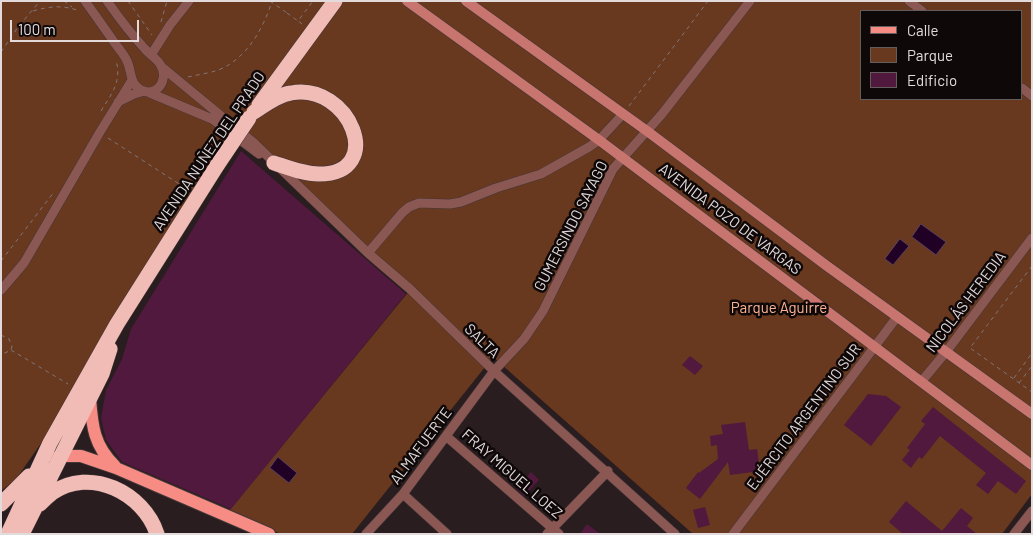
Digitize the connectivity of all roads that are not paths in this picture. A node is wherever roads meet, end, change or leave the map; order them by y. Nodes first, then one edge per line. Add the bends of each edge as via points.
1 (85, 1) edge
2 (107, 1) edge
3 (189, 1) edge
4 (334, 1) edge
5 (407, 1) edge
6 (466, 1) edge
7 (750, 1) edge
8 (909, 1) edge
9 (921, 10) edge
10 (148, 52) junction
11 (163, 68) junction
12 (132, 80) junction
13 (148, 92) junction
14 (117, 102) junction
15 (623, 114) junction
16 (252, 115) junction
17 (647, 130) junction
18 (599, 140) junction
19 (622, 157) junction
20 (274, 163) junction
21 (1032, 238) edge
22 (368, 254) junction
23 (1, 290) edge
24 (897, 317) junction
25 (875, 346) junction
26 (946, 352) junction
27 (494, 372) junction
28 (921, 382) junction
29 (85, 395) junction
30 (1032, 414) edge
31 (446, 436) junction
32 (61, 456) junction
33 (1032, 465) edge
34 (39, 466) junction
35 (116, 468) junction
36 (608, 472) junction
37 (403, 494) junction
38 (1, 504) edge
39 (34, 510) junction
40 (1032, 511) edge
41 (553, 532) edge
42 (8, 534) edge
43 (22, 534) edge
44 (157, 534) edge
45 (269, 534) edge
46 (366, 534) edge
47 (447, 534) edge
48 (675, 534) edge
49 (733, 534) edge
50 (1014, 534) edge

1 - 12 street via 127,60
2 - 10 street
3 - 10 street
4 - 16 highway, AVENIDA NUÑEZ DEL PRADO
5 - 18 main road, AVENIDA POZO DE VARGAS
6 - 15 main road, AVENIDA POZO DE VARGAS
7 - 17 street, GUMERSINDO SAYAGO
8 - 9 street
10 - 11 street
11 - 13 street via 162,86
11 - 20 street
12 - 13 street via 138,88
12 - 14 street
13 - 14 street
13 - 20 street via 212,119
14 - 23 street via 24,263
15 - 17 main road, AVENIDA POZO DE VARGAS
15 - 18 street
16 - 20 highway via 272,100 292,92 319,95 338,106 350,121 356,149 347,165 338,171 307,173
16 - 29 highway, AVENIDA NUÑEZ DEL PRADO, bridge via 117,324 102,374
17 - 19 street, GUMERSINDO SAYAGO
17 - 24 main road, AVENIDA POZO DE VARGAS
18 - 19 main road, AVENIDA POZO DE VARGAS
18 - 22 street via 565,162 530,178 461,202 409,206
19 - 25 main road, AVENIDA POZO DE VARGAS
19 - 27 street, GUMERSINDO SAYAGO via 543,311 524,339
20 - 22 street, SALTA
21 - 26 street, NICOLÁS HEREDIA
22 - 27 street, SALTA
24 - 25 street, EJÉRCITO ARGENTINO SUR
24 - 26 main road, AVENIDA POZO DE VARGAS
25 - 28 main road, AVENIDA POZO DE VARGAS
25 - 49 street, EJÉRCITO ARGENTINO SUR
26 - 28 street, NICOLÁS HEREDIA
26 - 30 main road, AVENIDA POZO DE VARGAS
27 - 31 street, ALMAFUERTE
27 - 36 street, SALTA
28 - 33 main road, AVENIDA POZO DE VARGAS
29 - 32 highway, AVENIDA NUÑEZ DEL PRADO
29 - 34 highway, AVENIDA NUÑEZ DEL PRADO via 50,443
29 - 35 main road via 95,436 104,455
31 - 37 street, ALMAFUERTE
31 - 41 street, FRAY MIGUEL LOEZ
32 - 34 main road
32 - 35 main road via 81,456
32 - 39 highway, AVENIDA NUÑEZ DEL PRADO
34 - 38 highway
34 - 42 highway, AVENIDA NUÑEZ DEL PRADO
35 - 45 main road
36 - 41 street
36 - 48 street, SALTA
37 - 46 street, ALMAFUERTE
37 - 47 street
39 - 43 highway, AVENIDA NUÑEZ DEL PRADO
39 - 44 highway via 52,493 66,486 102,484 134,499 149,514
40 - 50 street

